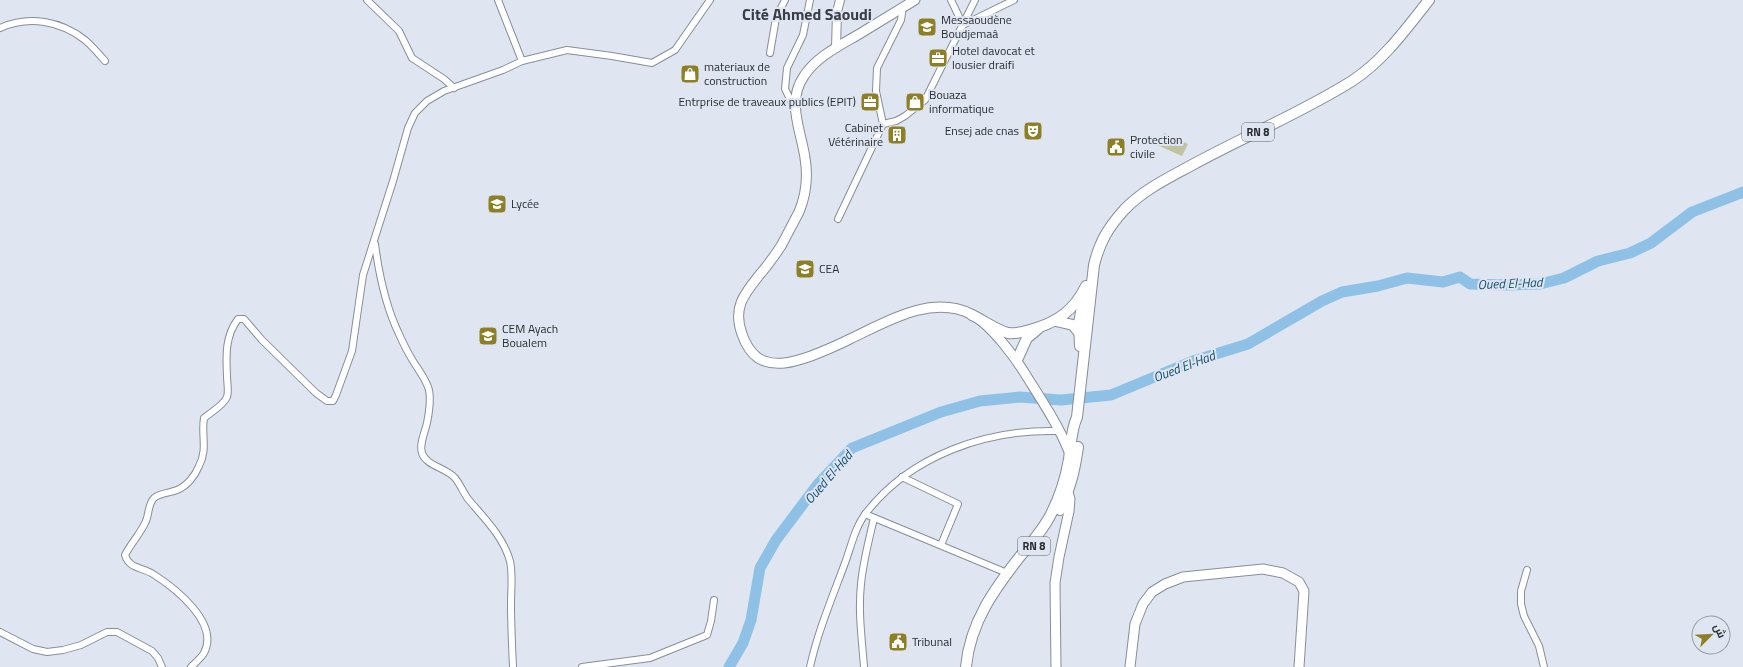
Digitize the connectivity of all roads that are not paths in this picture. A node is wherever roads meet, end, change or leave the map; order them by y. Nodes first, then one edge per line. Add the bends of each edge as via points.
1 (367, 0) edge
2 (498, 0) edge
3 (710, 0) edge
4 (785, 0) edge
5 (810, 0) edge
6 (840, 0) edge
7 (915, 0) edge
8 (951, 0) edge
9 (975, 0) edge
10 (1014, 0) edge
11 (1429, 0) edge
12 (903, 7) junction
13 (963, 25) junction
14 (0, 28) edge
15 (836, 48) junction
16 (770, 53) dead end
17 (105, 61) dead end
18 (522, 61) junction
19 (454, 88) junction
20 (795, 109) junction
21 (883, 124) junction
22 (838, 219) dead end
23 (374, 241) junction
24 (1094, 265) junction
25 (1086, 286) junction
26 (972, 314) junction
27 (1056, 321) junction
28 (1039, 327) junction
29 (1079, 331) junction
30 (1084, 348) junction
31 (1017, 360) junction
32 (1082, 368) junction
33 (1077, 417) junction
34 (1052, 418) junction
35 (1073, 428) junction
36 (1059, 431) junction
37 (1070, 455) junction
38 (902, 477) junction
39 (1064, 480) junction
40 (1068, 493) junction
41 (865, 514) junction
42 (874, 518) junction
43 (941, 545) junction
44 (1527, 570) dead end
45 (1007, 573) junction
46 (714, 600) dead end
47 (0, 632) edge
48 (162, 667) edge
49 (191, 667) edge
50 (513, 667) edge
51 (582, 667) edge
52 (810, 667) edge
53 (864, 667) edge
54 (966, 667) edge
55 (969, 667) edge
56 (1056, 667) edge
57 (1130, 667) edge
58 (1299, 667) edge
59 (1544, 667) edge

1 - 19 street via 399,31 412,58
2 - 18 street
3 - 18 street via 675,50 652,63 566,50
4 - 16 street via 776,18
5 - 20 street via 803,34 787,68 785,89
6 - 15 street
7 - 12 main road
8 - 13 street
9 - 13 street
10 - 13 street
11 - 24 main road, RN 8 via 1397,41 1378,61 1354,80 1150,188 1125,209 1107,232 1099,245
12 - 15 main road
12 - 21 street via 901,20 877,68 876,91
13 - 21 street via 925,100 905,116
14 - 17 street via 33,20 54,23 85,40
15 - 20 main road via 813,64 802,78 796,94
18 - 19 street
19 - 23 street via 427,101 415,113 408,128
20 - 26 main road via 805,157 804,198 782,244 748,288 738,318 750,350 756,357 776,364 790,363 907,313 925,309 941,308
21 - 22 street
23 - 49 street via 363,274 352,351 333,401 327,401 316,393 244,319 238,319 232,328 227,346 226,398 204,418 204,453 200,466 190,481 178,490 155,497 146,521 125,555 126,561 132,566 151,573 182,596 200,618 206,630 207,643 204,654
23 - 50 street via 378,271 398,333 426,381 429,392 427,423 421,444 422,453 427,460 455,477 467,498 498,535 509,560 512,575
24 - 25 main road, RN 8
24 - 30 main road, RN 8
25 - 27 main road via 1074,306
25 - 29 main road, RN 8
26 - 28 main road via 1009,333
26 - 31 main road
27 - 28 main road
27 - 29 main road via 1070,323
28 - 31 main road via 1027,338
29 - 30 main road
29 - 32 main road, RN 8
30 - 32 main road, RN 8
31 - 34 main road
32 - 33 main road, RN 8
33 - 35 main road, RN 8
33 - 40 main road, RN 8 via 1079,437 1075,473
34 - 35 main road via 1063,427
34 - 36 main road
35 - 37 main road, RN 8
36 - 37 main road
36 - 38 street via 1017,433 965,445 945,452
37 - 39 main road, RN 8
38 - 41 street
38 - 43 street via 958,504
39 - 40 main road
39 - 45 main road, RN 8 via 1052,512
40 - 55 main road, RN 8 via 1048,529 1007,580 985,613 975,636
40 - 56 main road via 1069,511 1055,582
41 - 42 street
41 - 52 street via 828,606
42 - 43 street
42 - 53 street via 861,584 860,615
43 - 45 street
44 - 59 street via 1521,591 1521,604 1539,646
45 - 54 main road, RN 8 via 976,624 970,640
46 - 51 street via 707,635 650,658
47 - 48 street via 33,650 47,652 80,646 107,632 116,632 152,651
57 - 58 main road via 1136,624 1143,604 1152,592 1183,577 1263,569 1283,573 1299,582 1304,591

